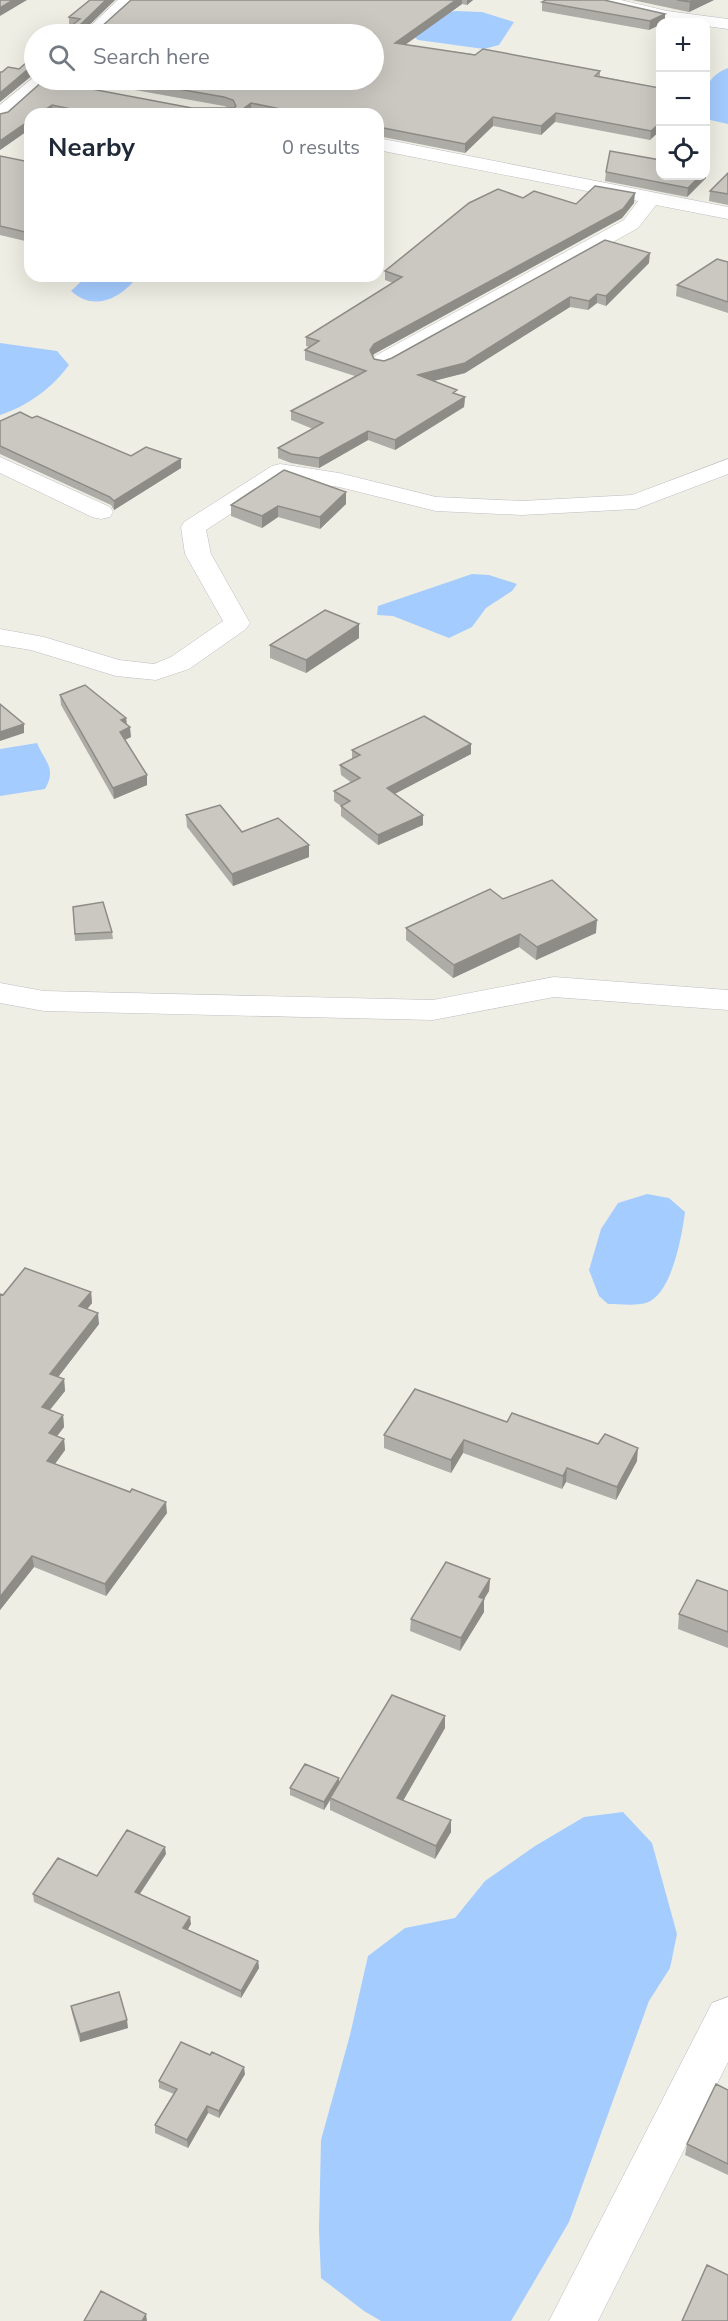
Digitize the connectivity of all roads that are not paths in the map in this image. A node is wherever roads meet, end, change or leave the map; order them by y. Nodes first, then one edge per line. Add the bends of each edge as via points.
1 (128, 0) edge
2 (597, 0) edge
3 (102, 24) edge
4 (728, 24) edge
5 (29, 90) edge
6 (0, 115) edge
7 (384, 145) edge
8 (652, 198) junction
9 (728, 213) edge
10 (383, 361) edge
11 (0, 464) edge
12 (728, 466) edge
13 (101, 512) dead end
14 (0, 637) edge
15 (0, 993) edge
16 (728, 1000) edge
17 (728, 2017) edge
18 (573, 2321) edge

1 - 3 street
2 - 4 street
5 - 6 street
7 - 8 street
8 - 9 street
8 - 10 street via 631,224
11 - 13 street
12 - 14 street via 636,502 522,508 436,504 339,480 280,471 193,527 198,554 237,623 180,663 156,672 116,668 35,643
15 - 16 street via 44,1000 433,1010 554,987
17 - 18 street

